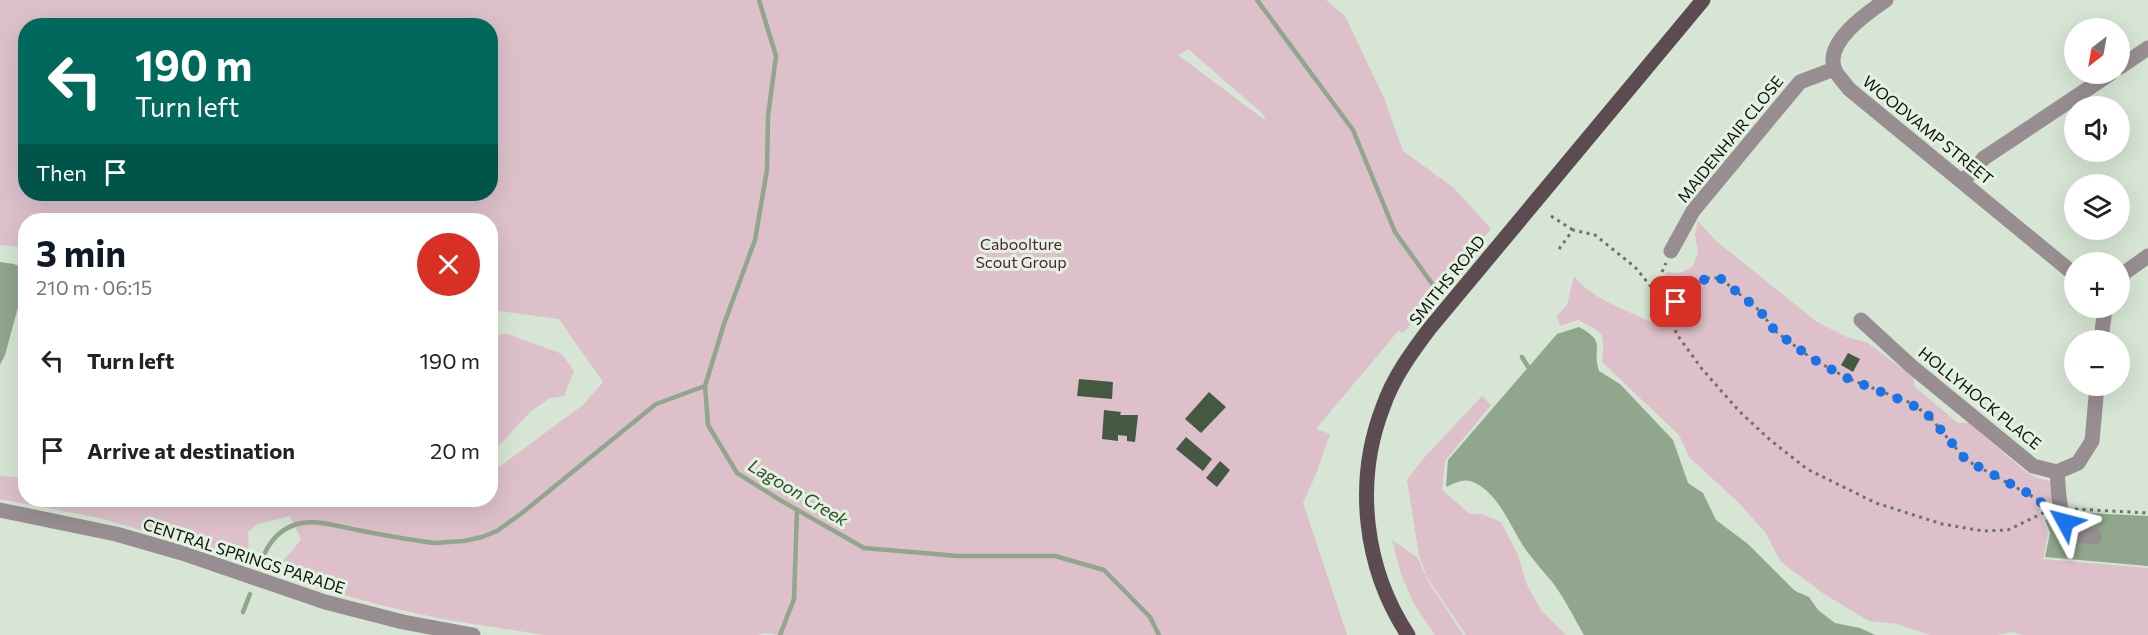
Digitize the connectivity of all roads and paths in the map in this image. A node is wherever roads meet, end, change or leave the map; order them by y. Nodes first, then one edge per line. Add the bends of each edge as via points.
1 (1702, 0) edge
2 (1886, 0) edge
3 (2148, 48) edge
4 (2130, 60) edge
5 (1834, 69) junction
6 (2095, 84) edge
7 (1963, 181) junction
8 (1551, 216) dead end
9 (1573, 230) junction
10 (1558, 249) dead end
11 (1671, 251) dead end
12 (2148, 256) edge
13 (2064, 266) edge
14 (2130, 269) edge
15 (1665, 309) junction
16 (1861, 320) dead end
17 (2096, 396) edge
18 (2057, 472) junction
19 (2054, 510) junction
20 (1, 511) edge
21 (2148, 513) edge
22 (2094, 537) dead end
23 (473, 635) edge
24 (1408, 635) edge

1 - 24 main road, SMITHS ROAD via 1430,328 1390,389 1372,443 1366,482 1367,520 1380,580
2 - 5 street via 1860,18 1835,46
3 - 4 street
5 - 7 street, WOODVAMP STREET via 1849,89
5 - 11 street, MAIDENHAIR CLOSE via 1800,82 1693,211
6 - 7 street via 1984,159
7 - 13 street, WOODVAMP STREET
8 - 9 path
9 - 10 path
9 - 15 path via 1595,235 1635,267
12 - 14 street
15 - 19 path via 1706,278 1720,278 1753,305 1775,331 1811,358 1847,378 1911,404 1929,416 1966,460
15 - 19 path via 1678,336 1739,411 1807,469 1876,503 1952,526 2008,530
16 - 18 street, HOLLYHOCK PLACE via 2033,466
17 - 18 street via 2092,441 2078,463
18 - 19 street
19 - 21 path
19 - 22 street via 2072,532
20 - 23 street, CENTRAL SPRINGS PARADE via 116,534 325,602

